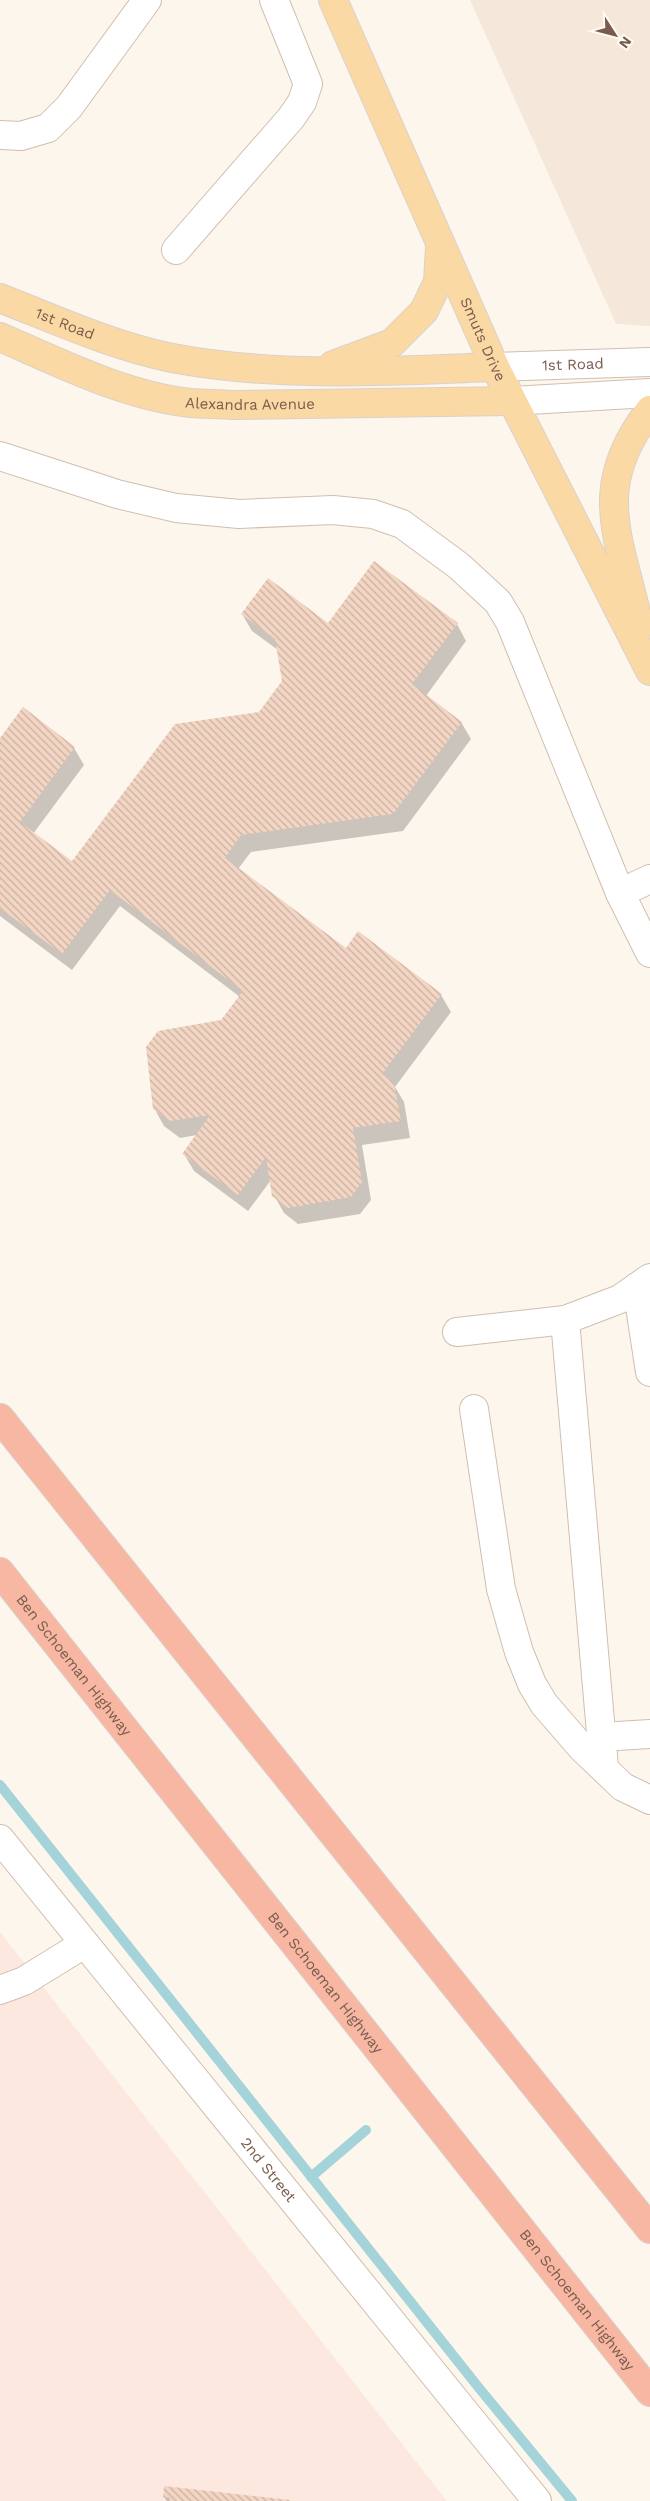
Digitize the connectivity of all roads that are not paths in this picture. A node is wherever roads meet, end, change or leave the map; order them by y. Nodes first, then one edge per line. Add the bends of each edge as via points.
1 (147, 0) edge
2 (274, 0) edge
3 (333, 0) edge
4 (0, 135) edge
5 (440, 247) junction
6 (176, 250) dead end
7 (0, 298) edge
8 (0, 337) edge
9 (650, 362) edge
10 (495, 367) junction
11 (320, 370) junction
12 (650, 393) edge
13 (512, 401) junction
14 (650, 410) edge
15 (0, 456) edge
16 (648, 666) edge
17 (650, 879) edge
18 (620, 893) junction
19 (650, 953) edge
20 (644, 1283) edge
21 (565, 1320) junction
22 (457, 1332) dead end
23 (650, 1372) edge
24 (474, 1409) dead end
25 (0, 1418) edge
26 (0, 1572) edge
27 (650, 1734) edge
28 (601, 1737) junction
29 (604, 1767) junction
30 (650, 1800) edge
31 (0, 1839) edge
32 (84, 1944) junction
33 (0, 1990) edge
34 (650, 2229) edge
35 (650, 2392) edge
36 (537, 2501) edge

1 - 4 street via 69,107 48,128 21,136
2 - 6 street via 308,84 302,102
3 - 5 main road, Smuts Drive
5 - 10 main road, Smuts Drive
5 - 11 main road via 438,282 424,311 392,343
7 - 11 main road, 1st Road via 131,348 172,358 240,367
8 - 13 main road, Alexandra Avenue via 73,369 123,386 189,402
9 - 10 street, 1st Road
10 - 11 main road
10 - 13 main road, Smuts Drive
12 - 13 street
13 - 16 main road, Smuts Drive
14 - 16 main road via 621,455 614,484 613,508 618,544
15 - 18 street via 118,494 176,508 239,514 333,510 373,514 402,524 480,583 498,602 510,622
17 - 18 street
18 - 19 street
20 - 21 street via 620,1299
20 - 23 street
21 - 22 street
21 - 28 street
24 - 29 street via 501,1589 519,1652 544,1704 564,1729
25 - 34 highway
26 - 35 highway, Ben Schoeman Highway
27 - 28 street
28 - 29 street
29 - 30 street via 623,1787
31 - 32 street, 2nd Street
32 - 33 street via 24,1982
32 - 36 street, 2nd Street

